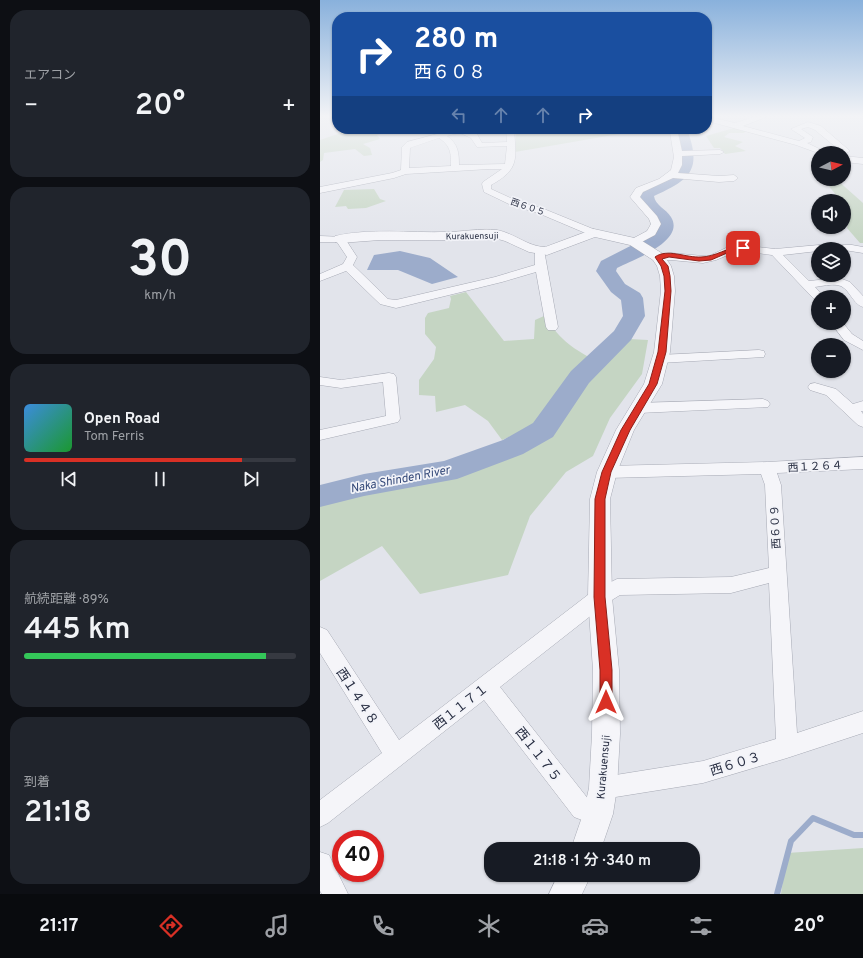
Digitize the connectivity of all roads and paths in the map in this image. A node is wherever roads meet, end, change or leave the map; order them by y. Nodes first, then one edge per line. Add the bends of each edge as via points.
1 (406, 159) edge
2 (455, 159) edge
3 (511, 159) edge
4 (682, 159) edge
5 (509, 167) junction
6 (455, 168) junction
7 (405, 171) junction
8 (677, 176) junction
9 (734, 178) dead end
10 (320, 190) edge
11 (594, 233) junction
12 (320, 239) edge
13 (340, 239) junction
14 (644, 248) junction
15 (863, 250) edge
16 (540, 252) junction
17 (775, 252) junction
18 (347, 266) junction
19 (541, 267) junction
20 (320, 278) edge
21 (808, 284) junction
22 (813, 290) edge
23 (863, 303) edge
24 (552, 328) dead end
25 (842, 330) edge
26 (863, 346) edge
27 (759, 354) dead end
28 (660, 359) junction
29 (320, 380) edge
30 (815, 387) dead end
31 (763, 404) dead end
32 (857, 407) edge
33 (639, 408) junction
34 (863, 422) edge
35 (320, 435) edge
36 (863, 463) edge
37 (767, 468) junction
38 (607, 472) junction
39 (777, 574) junction
40 (600, 597) junction
41 (320, 636) edge
42 (486, 686) junction
43 (863, 722) edge
44 (787, 747) junction
45 (397, 756) junction
46 (603, 788) junction
47 (598, 814) junction
48 (320, 815) edge
49 (588, 842) edge
50 (320, 864) edge
51 (571, 882) edge
52 (335, 894) edge
53 (565, 894) edge

1 - 7 street
2 - 6 street
3 - 5 street
4 - 8 street via 676,170
5 - 6 street
5 - 11 street, 西６０５ via 499,177 486,184 487,190
6 - 7 street
7 - 10 street
8 - 9 street
8 - 14 street via 639,190 636,198 654,218 656,224
11 - 14 street
11 - 16 street
12 - 13 street, Kurakuensuji
13 - 16 street, Kurakuensuji via 495,233
13 - 18 street via 352,257
14 - 17 street via 699,259 743,248
14 - 28 street, Kurakuensuji via 664,266 667,276 666,321
15 - 17 street via 836,246
16 - 19 street
17 - 21 street via 782,262
18 - 19 street via 384,302 396,304 486,284
18 - 20 street
19 - 24 street
21 - 22 street
21 - 23 street via 838,281 846,284
25 - 26 street via 848,337
27 - 28 street
28 - 33 street, Kurakuensuji via 653,384
29 - 35 street via 341,384 389,378 393,419
30 - 32 street via 832,392
31 - 33 street
32 - 34 street
33 - 38 street, Kurakuensuji via 625,430
36 - 37 street, 西１２６４
37 - 38 street
37 - 39 street, 西６０９ via 773,485
38 - 40 street, Kurakuensuji via 600,499
39 - 40 street, 西１１７１ via 731,585 617,587
39 - 44 street, 西６０９
40 - 42 street, 西１１７１
40 - 46 street, Kurakuensuji via 606,670
41 - 45 street, 西１４４８
42 - 45 street, 西１１７１
42 - 47 street, 西１１７５ via 582,809
43 - 44 street, 西６０３
44 - 46 street, 西６０３ via 703,772
45 - 48 street, 西１１７１
46 - 47 street, Kurakuensuji
47 - 49 street, Kurakuensuji
50 - 52 street
51 - 53 street

